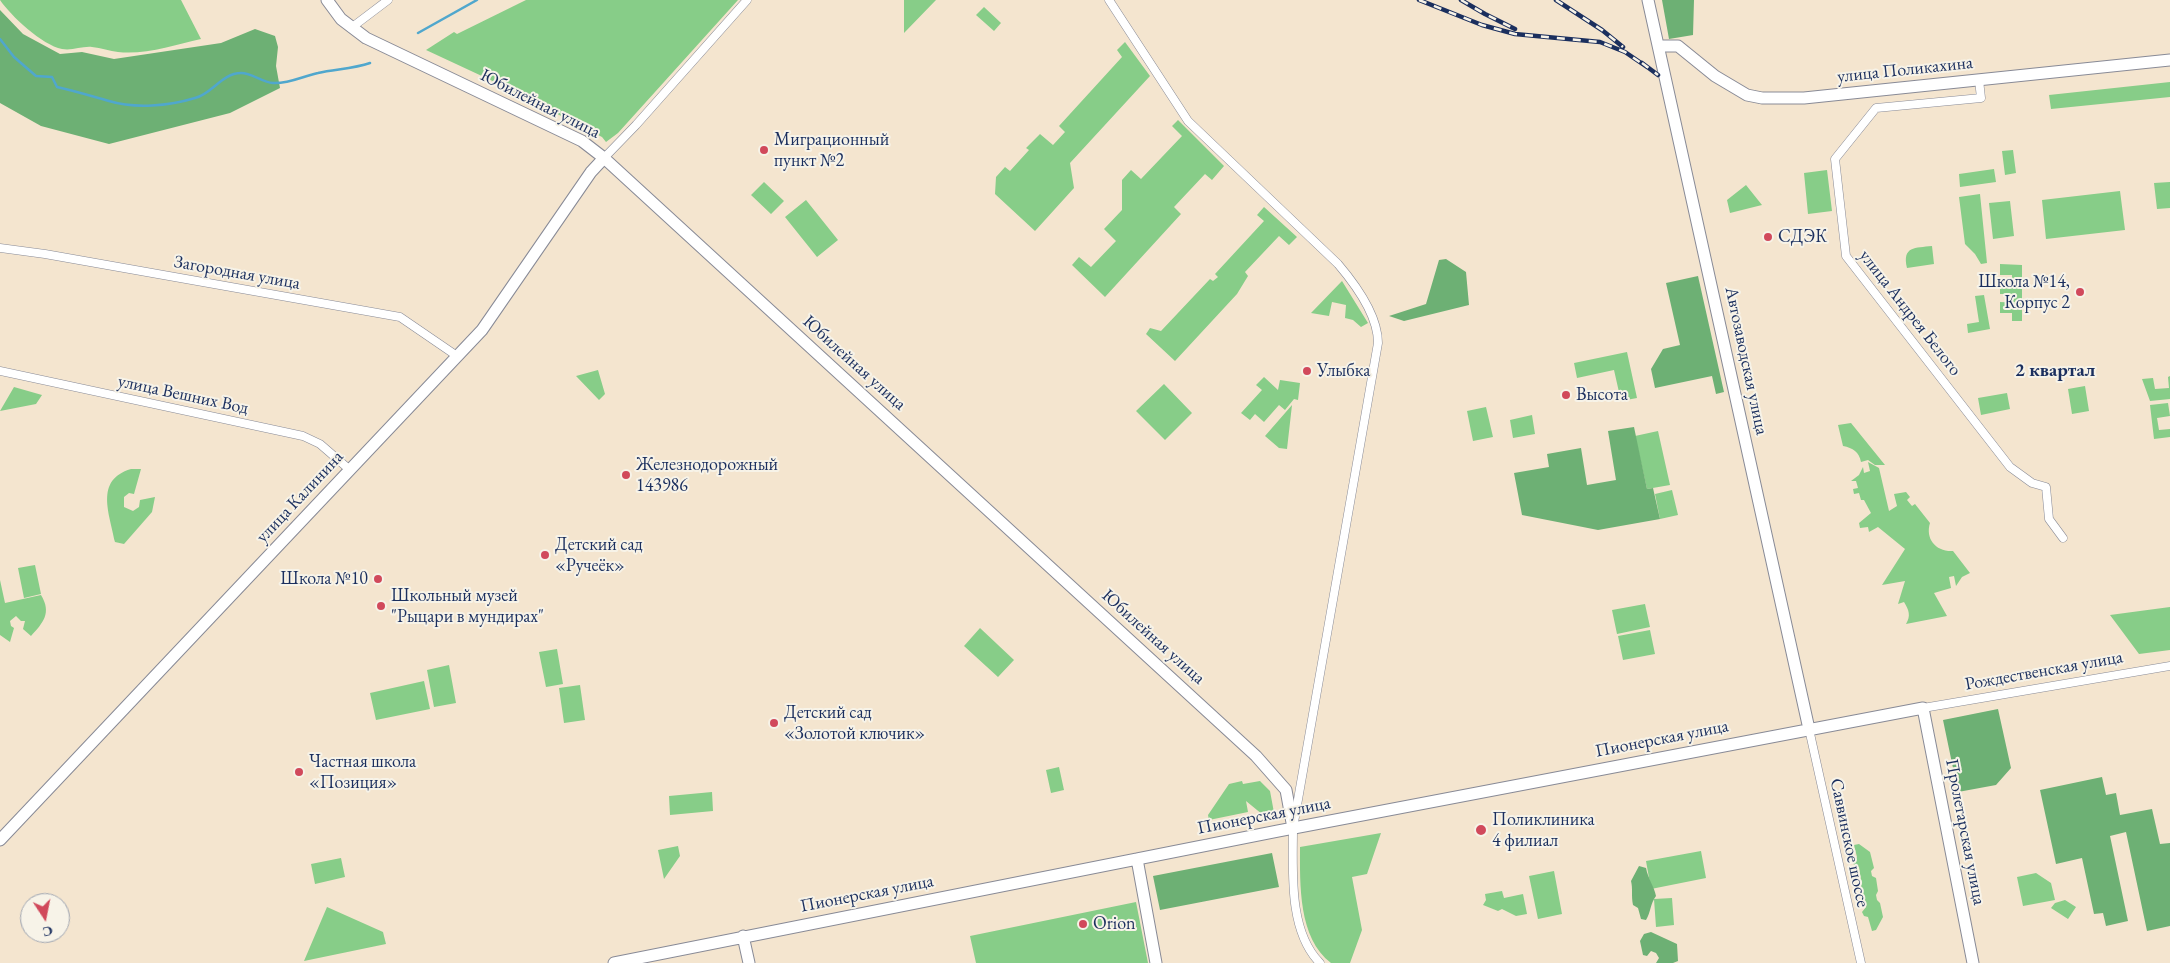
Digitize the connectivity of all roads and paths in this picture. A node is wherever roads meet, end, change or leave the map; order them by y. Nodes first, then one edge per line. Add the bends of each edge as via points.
1 (327, 0) edge
2 (388, 0) edge
3 (747, 0) edge
4 (1109, 0) edge
5 (1648, 0) edge
6 (351, 28) junction
7 (1659, 46) junction
8 (2170, 60) edge
9 (1979, 80) junction
10 (604, 158) junction
11 (0, 248) edge
12 (457, 356) junction
13 (0, 370) edge
14 (350, 470) junction
15 (2063, 538) dead end
16 (2170, 666) edge
17 (1923, 708) junction
18 (1809, 729) junction
19 (1300, 788) junction
20 (1286, 790) junction
21 (1293, 828) junction
22 (0, 840) edge
23 (1136, 859) junction
24 (743, 936) junction
25 (614, 963) edge
26 (749, 963) edge
27 (1156, 963) edge
28 (1320, 963) edge
29 (1861, 963) edge
30 (1973, 963) edge

1 - 6 street, Юбилейная улица
2 - 6 street
3 - 10 street
4 - 19 street via 1188,121 1338,264 1357,289 1377,328 1378,343
5 - 7 street, Автозаводская улица
6 - 10 street, Юбилейная улица via 582,141
7 - 9 street, улица Поликахина via 1678,46 1729,86 1762,98 1804,98
7 - 18 street, Автозаводская улица
8 - 9 street, улица Поликахина
9 - 15 street, улица Андрея Белого via 1981,98 1876,108 1835,159 1846,256 2010,467 2032,483 2046,487 2049,519
10 - 12 street, улица Калинина via 591,172 482,330
10 - 20 street, Юбилейная улица via 1256,756
11 - 12 street, Загородная улица via 400,317
12 - 14 street, улица Калинина
13 - 14 street, улица Вешних Вод via 303,436 320,444
14 - 22 street, улица Калинина
16 - 17 street, Рождественская улица
17 - 18 street, Пионерская улица
17 - 30 street, Пролетарская улица
18 - 21 street, Пионерская улица
18 - 29 street, Саввинское шоссе
19 - 20 street
19 - 21 street
20 - 21 street
21 - 23 street, Пионерская улица
21 - 28 street via 1297,914 1309,949
23 - 24 street, Пионерская улица
23 - 27 street
24 - 25 street, Пионерская улица
24 - 26 street

